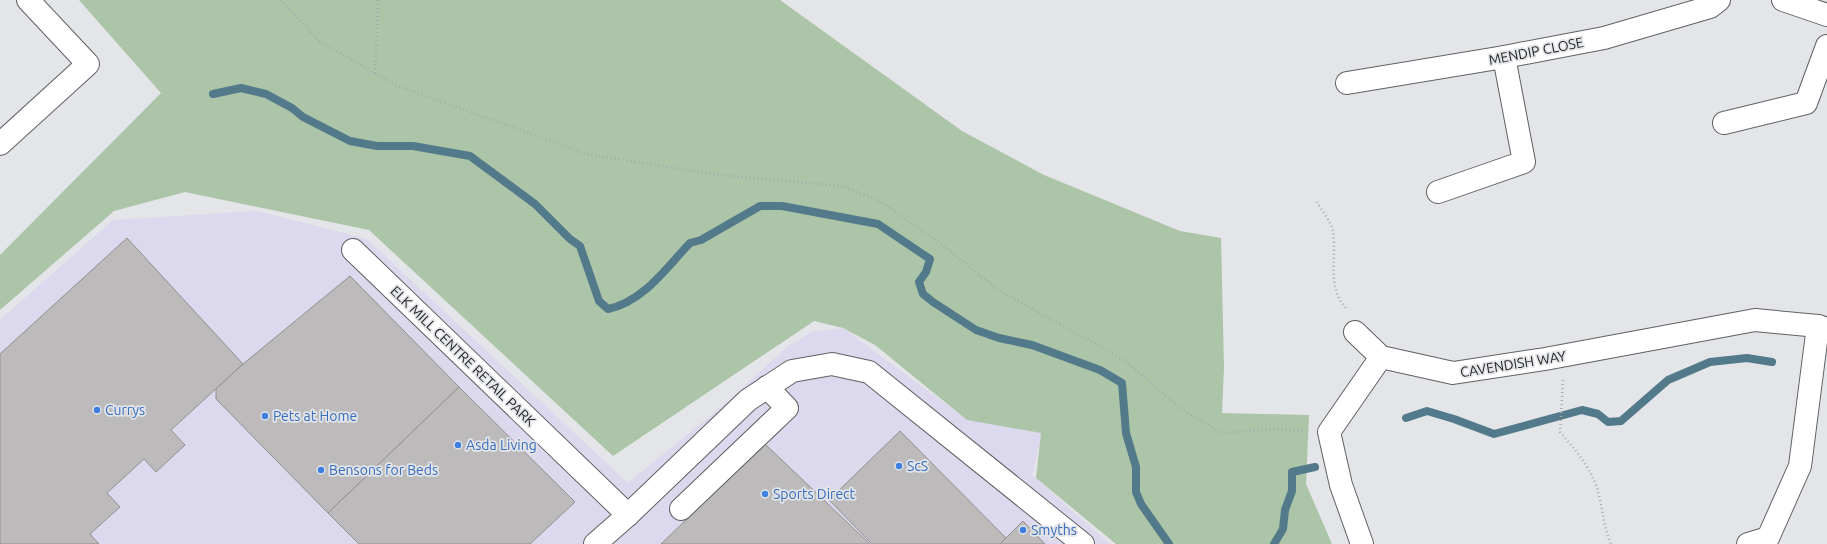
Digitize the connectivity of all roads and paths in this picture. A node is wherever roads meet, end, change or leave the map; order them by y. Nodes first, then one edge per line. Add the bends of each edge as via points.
1 (28, 0) edge
2 (281, 0) edge
3 (378, 0) edge
4 (1719, 0) edge
5 (1783, 0) edge
6 (1827, 14) edge
7 (1827, 46) edge
8 (1504, 57) junction
9 (375, 74) junction
10 (1347, 83) dead end
11 (1724, 123) dead end
12 (0, 144) edge
13 (1438, 192) dead end
14 (1317, 202) dead end
15 (353, 250) dead end
16 (1822, 327) edge
17 (1355, 332) joint
18 (1381, 357) junction
19 (767, 387) junction
20 (1562, 398) dead end
21 (1329, 432) junction
22 (681, 509) dead end
23 (628, 515) junction
24 (1763, 542) edge
25 (595, 544) edge
26 (1083, 544) edge
27 (1362, 544) edge
28 (1611, 544) edge

1 - 12 street via 88,64
2 - 9 path via 319,41
3 - 9 path
4 - 8 street, MENDIP CLOSE via 1710,7 1604,38
5 - 6 street
7 - 11 street via 1806,103
8 - 10 street, MENDIP CLOSE
8 - 13 street via 1524,162
9 - 21 path via 393,84 587,154 719,175 841,186 874,198 940,243 997,289 1124,360 1183,410 1221,433 1275,429
14 - 17 path via 1333,230 1334,282 1340,303 1355,317
15 - 23 street, ELK MILL CENTRE RETAIL PARK
16 - 18 street, CAVENDISH WAY via 1754,320 1552,358 1453,373
16 - 24 street via 1800,466
17 - 18 street
18 - 21 street
19 - 22 street via 788,408
19 - 23 street via 748,400
19 - 26 street via 792,371 832,364 869,372
20 - 28 path via 1560,432 1586,462 1599,495 1605,530
21 - 27 street via 1341,485
23 - 25 street

